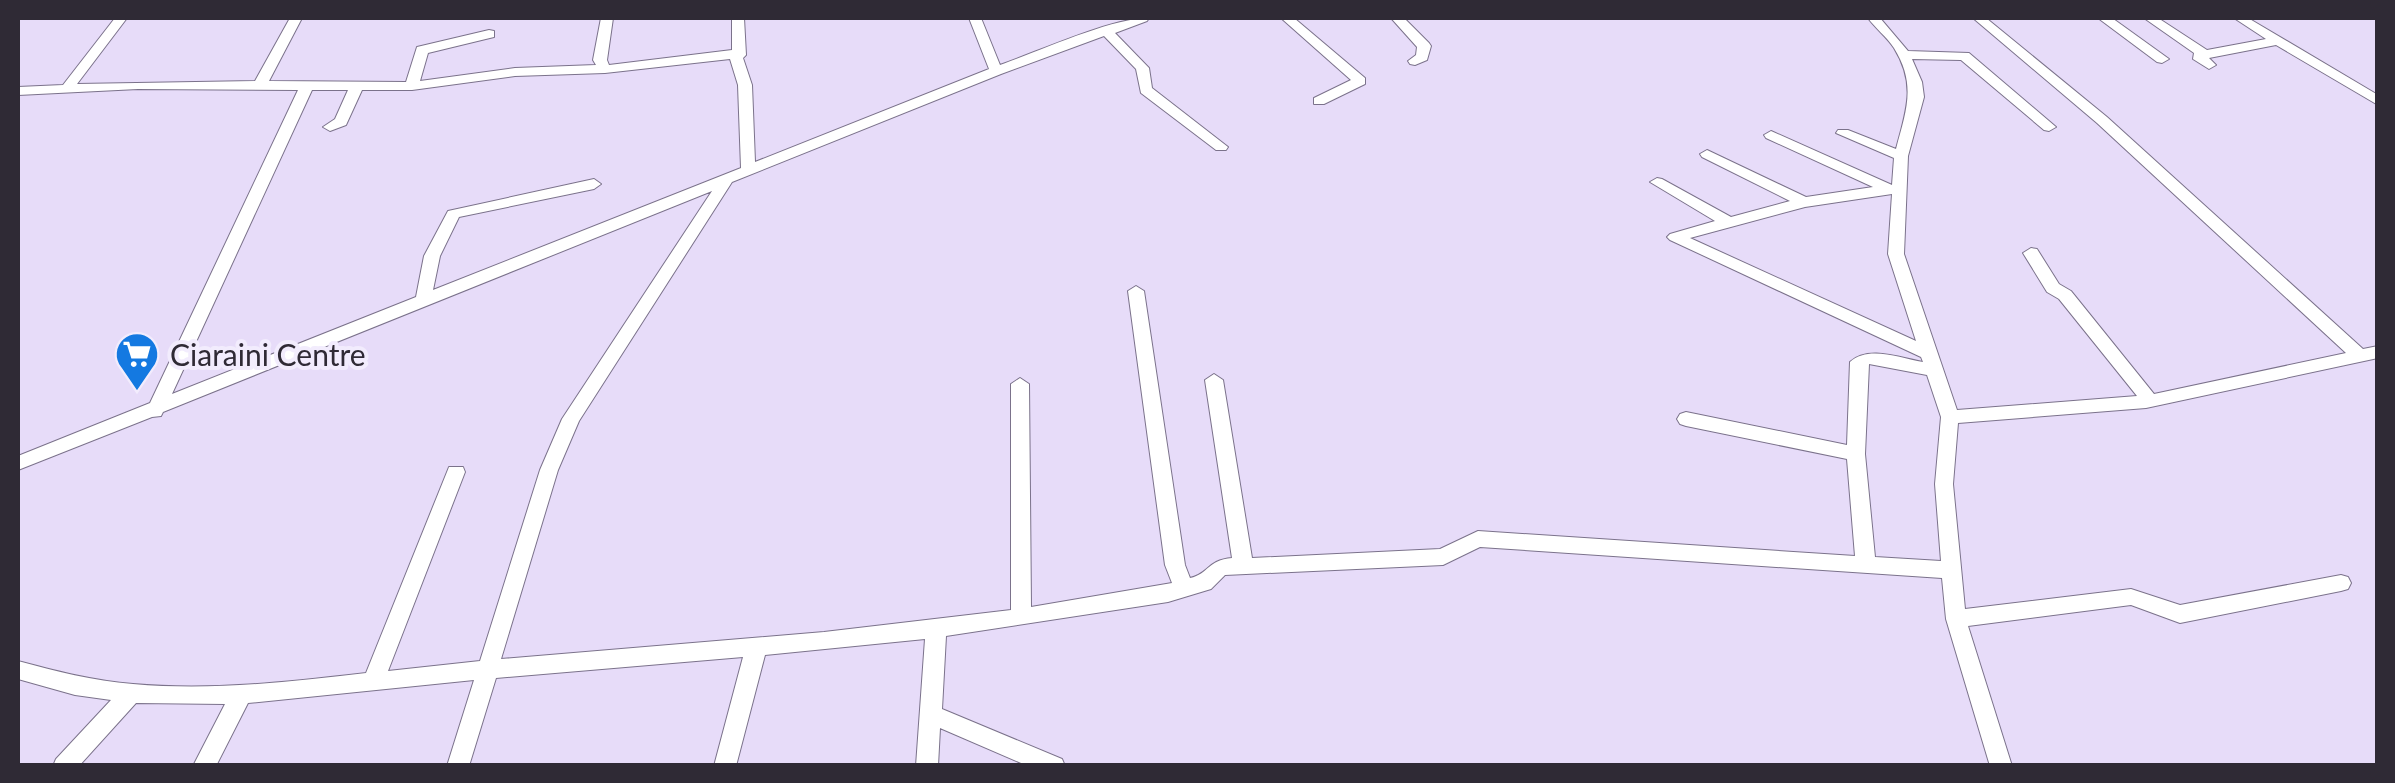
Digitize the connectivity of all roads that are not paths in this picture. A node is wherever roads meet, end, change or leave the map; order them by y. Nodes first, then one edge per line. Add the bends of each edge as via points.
1 (121, 18) edge
2 (296, 18) edge
3 (607, 18) edge
4 (738, 18) edge
5 (975, 18) edge
6 (1144, 18) edge
7 (1287, 18) edge
8 (1397, 18) edge
9 (1874, 18) edge
10 (1979, 18) edge
11 (2104, 18) edge
12 (2150, 18) edge
13 (2240, 18) edge
14 (1104, 30) junction
15 (489, 34) dead end
16 (2279, 42) junction
17 (739, 55) junction
18 (1904, 55) junction
19 (2162, 59) dead end
20 (1415, 61) dead end
21 (605, 69) junction
22 (996, 71) junction
23 (68, 86) junction
24 (260, 86) junction
25 (412, 86) junction
26 (306, 88) junction
27 (356, 88) junction
28 (18, 91) edge
29 (1319, 100) dead end
30 (2378, 101) edge
31 (330, 127) dead end
32 (2049, 127) dead end
33 (1844, 133) dead end
34 (1771, 135) dead end
35 (1222, 147) dead end
36 (1707, 154) dead end
37 (1901, 156) junction
38 (748, 171) junction
39 (727, 179) junction
40 (1658, 182) dead end
41 (594, 184) dead end
42 (1894, 188) junction
43 (1804, 202) junction
44 (1728, 222) junction
45 (2031, 253) dead end
46 (1136, 291) dead end
47 (423, 302) junction
48 (2372, 355) edge
49 (1930, 361) junction
50 (1214, 380) dead end
51 (1020, 384) dead end
52 (2146, 402) junction
53 (156, 411) junction
54 (1950, 417) junction
55 (1686, 419) dead end
56 (1856, 454) junction
57 (18, 463) edge
58 (456, 472) dead end
59 (1243, 565) junction
60 (1866, 565) junction
61 (1950, 570) junction
62 (2341, 583) dead end
63 (1183, 587) junction
64 (1021, 616) junction
65 (1956, 619) junction
66 (936, 628) junction
67 (756, 648) junction
68 (491, 669) junction
69 (18, 670) edge
70 (374, 680) junction
71 (243, 692) junction
72 (130, 694) junction
73 (930, 714) junction
74 (64, 766) edge
75 (204, 766) edge
76 (458, 766) edge
77 (725, 766) edge
78 (927, 766) edge
79 (1054, 766) edge
80 (2000, 766) edge

1 - 23 street
2 - 24 street
3 - 21 street via 600,60
4 - 17 street
5 - 22 street
6 - 14 street
7 - 29 street via 1359,79
8 - 20 street via 1424,46
9 - 18 street
10 - 48 street
11 - 19 street
12 - 16 street via 2206,59
13 - 16 street
14 - 22 street
14 - 35 street via 1142,68 1146,90
15 - 25 street via 422,50
16 - 30 street
17 - 21 street
17 - 38 street
18 - 32 street via 1964,56
18 - 37 street via 1917,96
21 - 25 street
22 - 38 street
23 - 24 street
23 - 28 street
24 - 26 street
25 - 27 street
26 - 27 street
26 - 53 street
27 - 31 street via 341,122
33 - 37 street
34 - 42 street
36 - 43 street
37 - 42 street
38 - 39 street
39 - 47 street
39 - 68 street via 572,419 549,470
40 - 44 street
41 - 47 street via 453,214 432,256
42 - 43 street
42 - 49 street via 1896,254
43 - 44 street
44 - 49 street via 1675,237
45 - 52 street
46 - 63 street
47 - 53 street
48 - 52 street
49 - 54 street
49 - 56 street via 1862,359
50 - 59 street
51 - 64 street
52 - 54 street
53 - 57 street
54 - 61 street via 1944,484
55 - 56 street
56 - 60 street
58 - 70 street
59 - 60 street via 1443,557 1478,539
59 - 63 street via 1220,566 1204,583
60 - 61 street
61 - 65 street
62 - 65 street via 2180,614 2132,598
63 - 64 street
64 - 66 street
65 - 80 street
66 - 67 street
66 - 73 street
67 - 68 street
67 - 77 street
68 - 70 street
68 - 76 street
69 - 72 street
70 - 71 street
71 - 72 street
71 - 75 street
72 - 74 street
73 - 78 street
73 - 79 street

